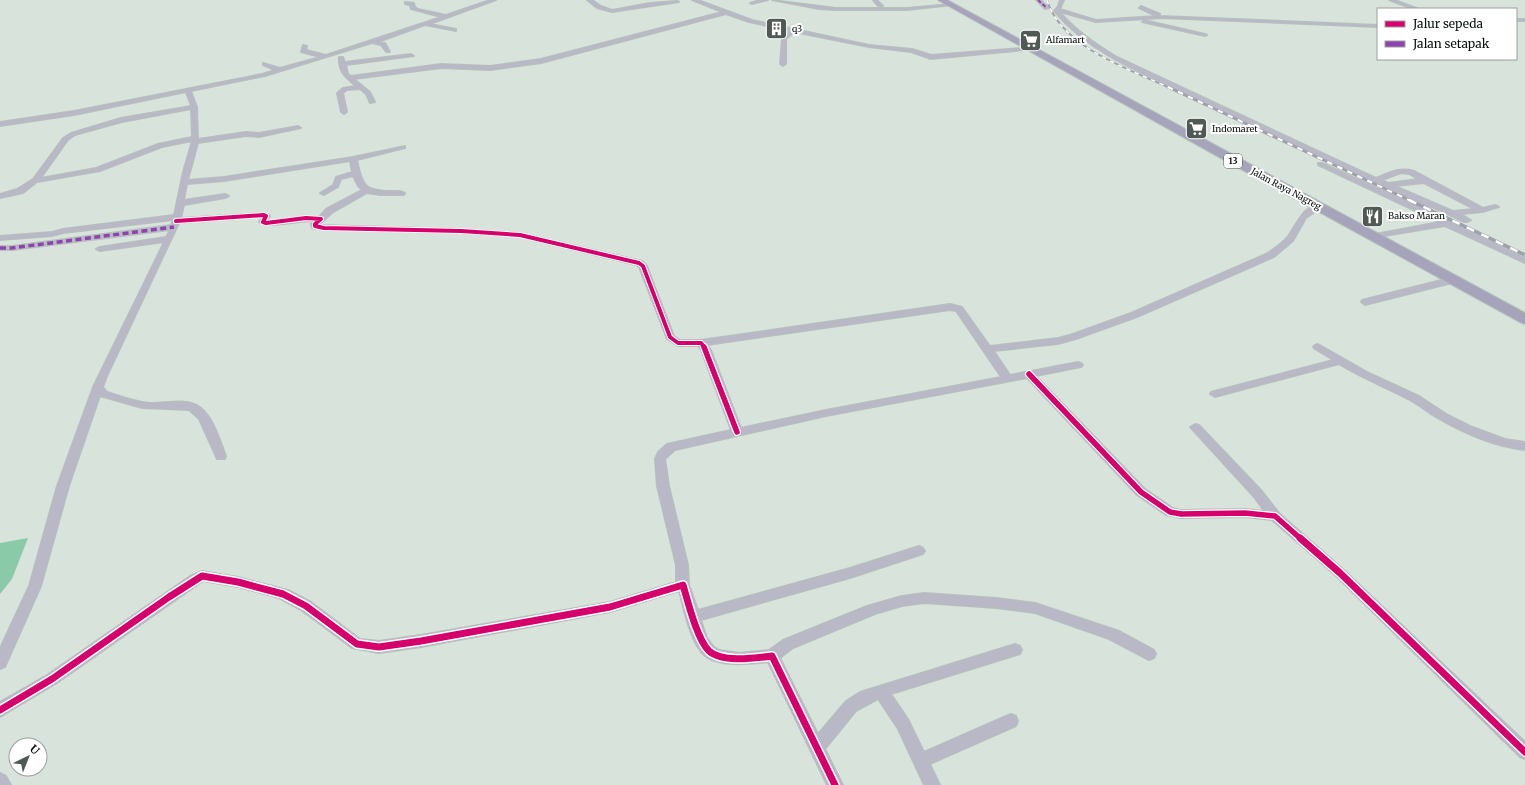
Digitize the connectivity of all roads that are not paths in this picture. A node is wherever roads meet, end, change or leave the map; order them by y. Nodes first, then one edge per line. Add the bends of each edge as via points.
1 (494, 0) edge
2 (588, 0) edge
3 (694, 0) edge
4 (766, 0) edge
5 (774, 0) edge
6 (875, 0) edge
7 (1038, 0) edge
8 (1062, 0) edge
9 (1391, 0) edge
10 (674, 1) edge
11 (685, 1) dead end
12 (947, 2) edge
13 (407, 3) dead end
14 (752, 3) dead end
15 (881, 6) dead end
16 (1141, 7) dead end
17 (1047, 8) dead end
18 (1414, 8) edge
19 (1058, 10) junction
20 (727, 12) junction
21 (446, 16) junction
22 (1162, 17) junction
23 (1136, 18) junction
24 (425, 24) junction
25 (1377, 26) edge
26 (794, 29) junction
27 (454, 30) dead end
28 (1205, 35) dead end
29 (372, 42) junction
30 (305, 46) dead end
31 (1032, 48) junction
32 (345, 51) junction
33 (388, 51) dead end
34 (327, 56) junction
35 (411, 56) dead end
36 (265, 64) dead end
37 (342, 64) junction
38 (784, 64) dead end
39 (280, 70) junction
40 (348, 78) junction
41 (361, 86) junction
42 (188, 91) junction
43 (372, 102) dead end
44 (194, 106) junction
45 (344, 112) dead end
46 (0, 124) edge
47 (298, 128) dead end
48 (195, 140) junction
49 (403, 147) dead end
50 (353, 159) junction
51 (1320, 164) dead end
52 (355, 173) junction
53 (1376, 180) junction
54 (34, 181) junction
55 (1425, 181) junction
56 (184, 182) junction
57 (1387, 185) junction
58 (367, 190) junction
59 (401, 192) dead end
60 (324, 193) dead end
61 (0, 196) edge
62 (225, 196) dead end
63 (180, 203) junction
64 (1318, 206) junction
65 (1495, 206) dead end
66 (1482, 210) junction
67 (1454, 213) junction
68 (321, 218) junction
69 (176, 222) junction
70 (1446, 223) junction
71 (1381, 235) junction
72 (0, 238) edge
73 (169, 239) junction
74 (0, 248) edge
75 (100, 249) dead end
76 (1525, 261) edge
77 (1453, 280) junction
78 (1365, 302) dead end
79 (1525, 313) edge
80 (1525, 319) edge
81 (702, 343) junction
82 (1318, 347) dead end
83 (988, 349) junction
84 (1341, 361) junction
85 (1078, 365) dead end
86 (1028, 374) junction
87 (1007, 378) junction
88 (98, 387) junction
89 (1215, 394) dead end
90 (1195, 427) dead end
91 (737, 432) junction
92 (1525, 446) edge
93 (222, 456) dead end
94 (1275, 516) junction
95 (919, 551) dead end
96 (683, 586) junction
97 (694, 617) junction
98 (1015, 650) dead end
99 (1149, 654) dead end
100 (772, 656) junction
101 (0, 663) edge
102 (880, 691) junction
103 (0, 710) edge
104 (1011, 720) dead end
105 (817, 747) junction
106 (1525, 752) edge
107 (921, 761) junction
108 (0, 781) edge
109 (3, 785) edge
110 (835, 785) edge
111 (932, 785) edge

1 - 21 street
2 - 10 street via 612,11
3 - 20 street
4 - 14 street
5 - 12 street via 836,9 908,9
6 - 15 street
7 - 17 street
8 - 19 street
9 - 18 street
10 - 11 street
12 - 31 highway, Jalan Raya Nagreg / 13
13 - 21 street via 412,4 417,10
16 - 22 street
19 - 23 street via 1094,21
19 - 53 street via 1065,22 1079,34 1112,56
20 - 26 street via 751,21
20 - 40 street via 541,61 490,68 441,66
21 - 24 street
22 - 23 street
22 - 25 street
23 - 28 street
24 - 27 street
24 - 29 street
26 - 31 street via 934,57
26 - 38 street via 784,40
29 - 32 street
29 - 33 street via 383,44
30 - 34 street via 303,51
31 - 64 highway, Jalan Raya Nagreg / 13
31 - 71 highway, Jalan Raya Nagreg / 13
32 - 34 street
32 - 37 street via 341,55
34 - 39 street
35 - 37 street
36 - 39 street
37 - 40 street
39 - 42 street
40 - 41 street
41 - 43 street
41 - 45 street via 345,89 340,94
42 - 44 street
42 - 46 street
44 - 48 street
44 - 54 street via 121,120 73,134 65,139
47 - 48 street via 259,135 246,134
48 - 54 street via 160,145 98,170
48 - 56 street
49 - 50 street
50 - 52 street
50 - 56 street via 224,179
51 - 70 street
52 - 58 street via 360,186
52 - 60 street via 338,178 336,186
53 - 55 street via 1402,170 1413,172
53 - 57 street
54 - 61 street via 20,191
55 - 57 street
55 - 66 street
56 - 63 street
57 - 67 street
58 - 59 street via 377,193
58 - 68 street
62 - 63 street
63 - 69 street
64 - 77 highway, Jalan Raya Nagreg / 13
64 - 83 street via 1303,217 1290,239 1271,255 1134,315 1058,341
65 - 66 street
66 - 67 street
67 - 70 street via 1467,220
68 - 69 street via 266,223 263,222 266,216 264,215
68 - 81 street via 315,224 316,227 520,235 639,263 643,266 670,337 678,344
69 - 72 street
69 - 73 street
69 - 74 street
70 - 71 street
70 - 76 street
71 - 79 highway, Jalan Raya Nagreg / 13
73 - 75 street
73 - 88 street
77 - 78 street
77 - 80 highway, Jalan Raya Nagreg / 13
81 - 83 street via 947,306 959,310
81 - 91 street
82 - 84 street
83 - 87 street
84 - 89 street
84 - 92 street via 1462,426 1510,445
85 - 86 street
86 - 87 street
86 - 94 street via 1141,492 1170,512
87 - 91 street
88 - 93 street via 103,394 134,404 187,406 198,410
88 - 101 street via 63,486 35,586
90 - 94 street via 1258,494
91 - 96 street via 671,447 660,459 663,486 682,565
94 - 106 street via 1340,573
95 - 97 street via 850,574
96 - 97 street
96 - 103 street via 610,607 379,647 357,644 306,606 283,594 202,576 66,670
97 - 100 street via 701,640 709,651 716,655 739,659
98 - 102 street
99 - 100 street via 1114,635 1035,608 924,598 902,601 864,613 788,644
100 - 105 street
102 - 105 street via 851,706
102 - 107 street via 903,724
104 - 107 street
105 - 110 street
107 - 111 street
108 - 109 street

